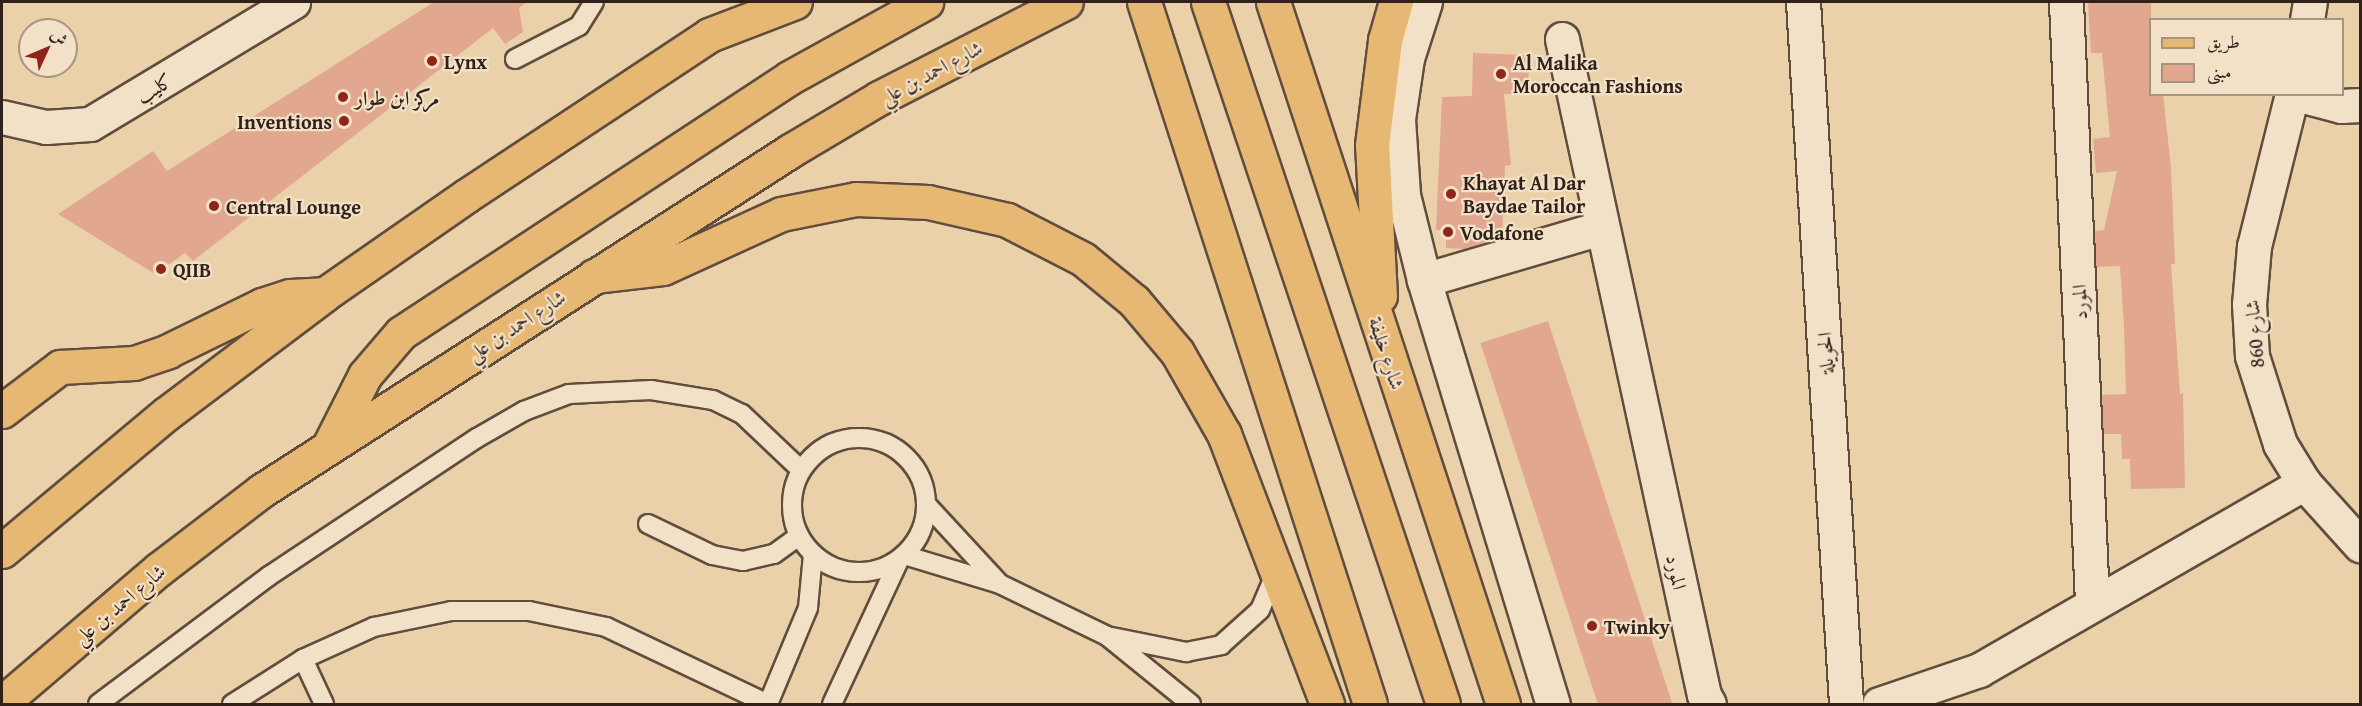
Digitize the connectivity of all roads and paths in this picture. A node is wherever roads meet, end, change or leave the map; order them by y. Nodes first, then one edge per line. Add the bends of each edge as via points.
1 (293, 2) edge
2 (594, 2) edge
3 (735, 2) edge
4 (795, 2) edge
5 (926, 2) edge
6 (1066, 2) edge
7 (1144, 2) edge
8 (1208, 2) edge
9 (1273, 2) edge
10 (1396, 2) edge
11 (1425, 2) edge
12 (1803, 2) edge
13 (2066, 2) edge
14 (2310, 2) edge
15 (2307, 18) edge
16 (709, 35) junction
17 (1562, 39) dead end
18 (515, 59) dead end
19 (2293, 96) edge
20 (2302, 96) edge
21 (2361, 105) edge
22 (2, 117) edge
23 (1601, 228) junction
24 (592, 276) junction
25 (1424, 280) junction
26 (325, 294) junction
27 (1382, 340) junction
28 (2, 411) edge
29 (329, 447) junction
30 (801, 470) junction
31 (2304, 483) junction
32 (927, 505) junction
33 (648, 524) dead end
34 (799, 536) junction
35 (2361, 545) edge
36 (2, 552) edge
37 (813, 554) junction
38 (902, 557) junction
39 (1278, 568) junction
40 (1000, 584) junction
41 (2092, 603) junction
42 (1107, 636) junction
43 (303, 659) junction
44 (773, 701) edge
45 (2, 703) edge
46 (98, 705) edge
47 (232, 705) edge
48 (324, 705) edge
49 (831, 705) edge
50 (1191, 705) edge
51 (1328, 705) edge
52 (1370, 705) edge
53 (1443, 705) edge
54 (1503, 705) edge
55 (1553, 705) edge
56 (1709, 705) edge
57 (1846, 705) edge
58 (1879, 705) edge

1 - 22 street, كليب via 90,124 46,127
2 - 18 lane via 579,26
3 - 16 main road
4 - 16 main road
5 - 29 main road via 789,78 401,333 365,375
6 - 24 main road, شارع احمد بن علي via 879,98
7 - 52 main road
8 - 53 main road
9 - 27 main road, شارع خليفة
10 - 27 main road via 1385,40 1372,145
11 - 25 street via 1407,58 1398,119 1403,195
12 - 57 street, الحويلة
13 - 41 street, المورد
14 - 15 street
16 - 26 main road
17 - 23 street, المورد
19 - 31 street, شارع 860 via 2254,246 2249,304 2252,356 2265,407 2280,444
20 - 21 street via 2341,106
23 - 25 street
23 - 56 street, المورد
24 - 29 main road, شارع احمد بن علي
24 - 39 main road via 663,268 781,214 856,199 928,202 1007,220 1083,259 1134,301 1177,352 1224,434
25 - 55 street
26 - 28 main road via 290,296 262,305 168,351 134,363 60,367
26 - 36 main road via 166,414
27 - 54 main road, شارع خليفة
29 - 45 main road, شارع احمد بن علي via 261,491 159,569
30 - 32 lane via 833,442 876,440 897,449 912,464 923,483
30 - 34 lane via 793,492 792,514
30 - 46 lane via 741,414 713,400 630,389 569,394 524,411 477,438 269,576
31 - 35 street, شارع 860
31 - 41 street
32 - 38 lane via 921,532
32 - 40 lane
33 - 34 lane via 727,559 758,559 774,554
34 - 37 lane
37 - 38 lane via 848,572 869,572
37 - 44 lane via 808,608
38 - 40 lane
38 - 49 lane
39 - 42 lane via 1260,610 1221,645 1186,652
39 - 51 main road
40 - 42 lane
41 - 58 street via 1979,670
42 - 50 lane
43 - 44 lane via 385,625 451,611 529,611 606,627
43 - 47 lane
43 - 48 lane

